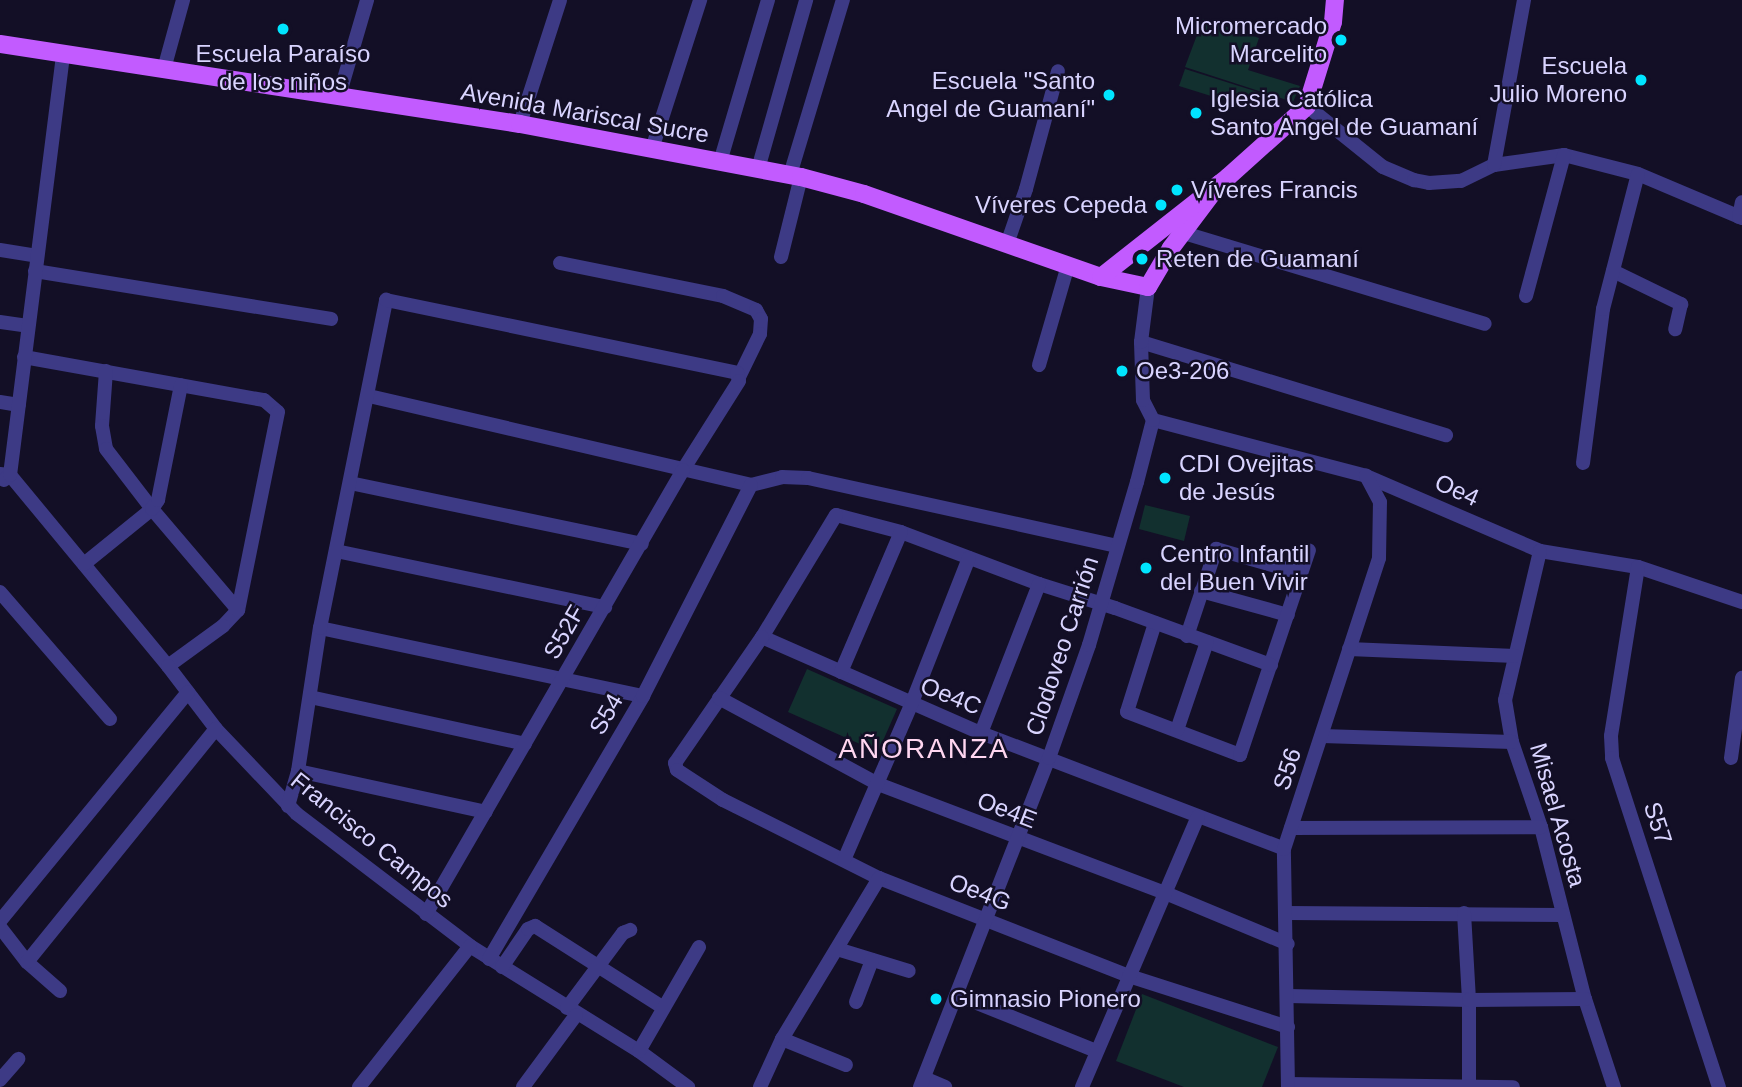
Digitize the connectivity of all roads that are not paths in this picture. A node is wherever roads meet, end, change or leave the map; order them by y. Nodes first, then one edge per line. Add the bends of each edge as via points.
1 (183, 0) edge
2 (367, 0) edge
3 (560, 0) edge
4 (700, 0) edge
5 (768, 0) edge
6 (806, 0) edge
7 (843, 0) edge
8 (1335, 0) edge
9 (1524, 0) edge
10 (0, 44) edge
11 (63, 53) junction
12 (164, 69) junction
13 (1058, 71) dead end
14 (339, 96) junction
15 (1307, 106) junction
16 (520, 124) junction
17 (652, 149) junction
18 (1564, 155) junction
19 (720, 162) junction
20 (1494, 165) junction
21 (758, 169) junction
22 (1638, 174) junction
23 (795, 176) junction
24 (1220, 183) junction
25 (1742, 202) edge
26 (1740, 217) edge
27 (1184, 233) junction
28 (1154, 234) junction
29 (1007, 244) junction
30 (1171, 248) junction
31 (0, 250) edge
32 (36, 256) junction
33 (781, 257) dead end
34 (560, 262) dead end
35 (1068, 265) junction
36 (35, 271) junction
37 (1613, 271) junction
38 (1101, 277) junction
39 (1148, 287) junction
40 (1527, 296) dead end
41 (331, 319) dead end
42 (0, 322) edge
43 (1485, 324) dead end
44 (28, 326) junction
45 (1675, 330) dead end
46 (1141, 342) junction
47 (24, 357) junction
48 (1039, 365) dead end
49 (106, 372) junction
50 (738, 375) junction
51 (181, 385) junction
52 (369, 396) junction
53 (0, 402) edge
54 (19, 405) junction
55 (1153, 420) junction
56 (1447, 435) dead end
57 (1583, 463) dead end
58 (683, 470) junction
59 (1366, 475) junction
60 (3, 477) edge
61 (350, 483) junction
62 (751, 485) junction
63 (152, 509) junction
64 (901, 532) junction
65 (642, 544) junction
66 (1118, 546) junction
67 (1309, 550) dead end
68 (336, 551) junction
69 (1540, 551) junction
70 (969, 558) junction
71 (84, 564) junction
72 (1638, 567) junction
73 (1300, 573) junction
74 (1039, 584) junction
75 (1201, 591) junction
76 (0, 592) edge
77 (1742, 602) edge
78 (1101, 605) junction
79 (605, 607) junction
80 (238, 610) junction
81 (1288, 615) junction
82 (1155, 623) junction
83 (320, 628) junction
84 (1186, 636) junction
85 (762, 638) junction
86 (1207, 642) junction
87 (1349, 649) junction
88 (1515, 656) junction
89 (1270, 665) junction
90 (168, 666) junction
91 (841, 672) junction
92 (1742, 678) edge
93 (563, 679) junction
94 (188, 692) junction
95 (643, 696) junction
96 (310, 697) junction
97 (719, 698) junction
98 (911, 705) junction
99 (110, 719) dead end
100 (216, 729) junction
101 (1177, 730) junction
102 (981, 733) junction
103 (1322, 736) junction
104 (1512, 742) junction
105 (525, 744) junction
106 (1049, 758) junction
107 (1731, 758) dead end
108 (298, 771) junction
109 (878, 784) junction
110 (288, 806) junction
111 (486, 811) junction
112 (1199, 817) junction
113 (1541, 827) junction
114 (1291, 828) junction
115 (1016, 839) junction
116 (1284, 849) junction
117 (844, 860) junction
118 (879, 878) junction
119 (1163, 892) junction
120 (1287, 913) junction
121 (1464, 913) junction
122 (426, 914) junction
123 (1563, 915) junction
124 (987, 918) junction
125 (0, 921) edge
126 (0, 927) edge
127 (630, 930) dead end
128 (1288, 944) junction
129 (470, 946) junction
130 (699, 947) dead end
131 (836, 949) junction
132 (872, 960) junction
133 (27, 962) junction
134 (496, 963) junction
135 (599, 968) junction
136 (909, 971) dead end
137 (1129, 976) junction
138 (60, 991) dead end
139 (957, 995) junction
140 (1288, 996) junction
141 (1585, 999) junction
142 (1469, 1000) junction
143 (856, 1002) dead end
144 (662, 1007) junction
145 (572, 1011) junction
146 (1288, 1027) junction
147 (782, 1039) junction
148 (639, 1051) junction
149 (1096, 1051) junction
150 (18, 1059) dead end
151 (846, 1065) dead end
152 (0, 1080) edge
153 (671, 1083) edge
154 (922, 1083) edge
155 (1288, 1085) edge
156 (359, 1087) edge
157 (523, 1087) edge
158 (688, 1087) edge
159 (760, 1087) edge
160 (945, 1087) edge
161 (1082, 1087) edge
162 (1469, 1087) edge
163 (1513, 1087) edge
164 (1614, 1087) edge
165 (1719, 1087) edge

1 - 12 street
2 - 14 street
3 - 16 street
4 - 17 street
5 - 19 street
6 - 21 street
7 - 23 street
8 - 15 main road via 1333,22
9 - 20 street
10 - 11 main road, Avenida Mariscal Sucre
11 - 12 main road, Avenida Mariscal Sucre
11 - 32 street
12 - 14 main road, Avenida Mariscal Sucre
13 - 29 street
14 - 16 main road, Avenida Mariscal Sucre
15 - 20 street via 1383,167 1414,180 1461,181
15 - 24 main road
16 - 17 main road, Avenida Mariscal Sucre
17 - 19 main road, Avenida Mariscal Sucre
18 - 20 street
18 - 22 street
18 - 40 street
19 - 21 main road, Avenida Mariscal Sucre
21 - 23 main road, Avenida Mariscal Sucre
22 - 26 street
22 - 37 street
23 - 29 main road, Avenida Mariscal Sucre via 876,198
23 - 33 street
24 - 27 main road
24 - 28 main road
25 - 26 street
27 - 30 main road
27 - 43 street
28 - 30 main road via 1165,238
28 - 38 main road
29 - 35 main road, Avenida Mariscal Sucre
30 - 39 main road
31 - 32 street
32 - 36 street
34 - 50 street, S52F via 723,296 756,310 760,334
35 - 38 main road, Avenida Mariscal Sucre
35 - 48 street
36 - 41 street
36 - 44 street
37 - 45 street via 1681,304
37 - 57 street via 1603,309
38 - 39 main road, Avenida Mariscal Sucre
39 - 46 street
42 - 44 street
44 - 47 street
46 - 55 street via 1143,400
46 - 56 street
47 - 49 street
47 - 54 street
49 - 51 street
49 - 63 street via 102,426 106,449
50 - 52 street via 389,299
50 - 58 street, S52F
51 - 63 street via 158,500
51 - 80 street via 264,400 278,412
52 - 58 street
52 - 61 street
53 - 54 street
54 - 60 street
55 - 59 street, Oe4
55 - 66 street, Clodoveo Carrión
58 - 62 street
58 - 65 street, S52F
59 - 69 street, Oe4
59 - 87 street, S56 via 1380,502 1379,558
60 - 71 street, Francisco Campos
61 - 65 street
61 - 68 street
62 - 66 street via 782,477 808,478
62 - 95 street, S54
63 - 71 street
63 - 80 street
64 - 70 street
64 - 85 street via 836,515
64 - 91 street
65 - 79 street, S52F
66 - 78 street, Clodoveo Carrión
67 - 73 street
68 - 79 street
68 - 83 street
69 - 72 street, Oe4
69 - 88 street, Misael Acosta
70 - 74 street
70 - 98 street
71 - 90 street, Francisco Campos
72 - 77 street, Oe4
72 - 165 street, S57 via 1611,736 1612,758
73 - 75 street via 1216,549
73 - 81 street
74 - 78 street
74 - 102 street
75 - 81 street
75 - 84 street
76 - 99 street
78 - 82 street
78 - 106 street, Clodoveo Carrión
79 - 93 street, S52F
80 - 90 street
81 - 89 street
82 - 84 street
82 - 101 street via 1126,710
83 - 93 street
83 - 96 street
84 - 86 street
85 - 91 street, Oe4C
85 - 97 street
86 - 89 street
86 - 101 street
87 - 88 street
87 - 103 street, S56
88 - 104 street, Misael Acosta via 1505,699
89 - 101 street via 1240,755
90 - 94 street, Francisco Campos
91 - 98 street, Oe4C
92 - 107 street
93 - 95 street
93 - 105 street, S52F
94 - 100 street, Francisco Campos
94 - 125 street
95 - 134 street, S54
96 - 105 street
96 - 108 street
97 - 109 street, Oe4E
97 - 117 street, Oe4G via 675,763 677,770 723,800
98 - 102 street, Oe4C
98 - 109 street
100 - 110 street, Francisco Campos
100 - 133 street
102 - 106 street, Oe4C
103 - 104 street
103 - 114 street, S56
104 - 113 street, Misael Acosta
105 - 111 street, S52F
106 - 112 street, Oe4C
106 - 115 street, Clodoveo Carrión
108 - 110 street
108 - 111 street
109 - 115 street, Oe4E
109 - 117 street
110 - 122 street, Francisco Campos
111 - 122 street, S52F
112 - 116 street, Oe4C
112 - 119 street
113 - 114 street
113 - 123 street, Misael Acosta
114 - 116 street, S56
115 - 119 street, Oe4E
115 - 124 street, Clodoveo Carrión
116 - 120 street, S56
117 - 118 street, Oe4G
118 - 124 street, Oe4G
118 - 131 street
119 - 128 street, Oe4E
119 - 137 street
120 - 121 street
120 - 128 street, S56
121 - 123 street
121 - 142 street
122 - 129 street, Francisco Campos
123 - 141 street, Misael Acosta
124 - 137 street, Oe4G
124 - 139 street, Clodoveo Carrión
126 - 133 street
127 - 135 street via 623,933
128 - 140 street, S56
129 - 134 street, Francisco Campos
129 - 156 street
130 - 144 street
131 - 132 street
131 - 147 street
132 - 136 street
132 - 143 street
133 - 138 street
134 - 135 street via 535,926
134 - 145 street, Francisco Campos
135 - 144 street
135 - 145 street
137 - 146 street, Oe4G
137 - 149 street
139 - 149 street
139 - 154 street, Clodoveo Carrión
140 - 142 street
140 - 146 street, S56
141 - 142 street
141 - 164 street, Misael Acosta
142 - 162 street
144 - 148 street
145 - 148 street, Francisco Campos
145 - 157 street
146 - 155 street, S56
147 - 151 street
147 - 159 street
148 - 153 street, Francisco Campos
149 - 161 street
150 - 152 street
153 - 158 street, Francisco Campos
154 - 160 street
155 - 162 street
162 - 163 street

